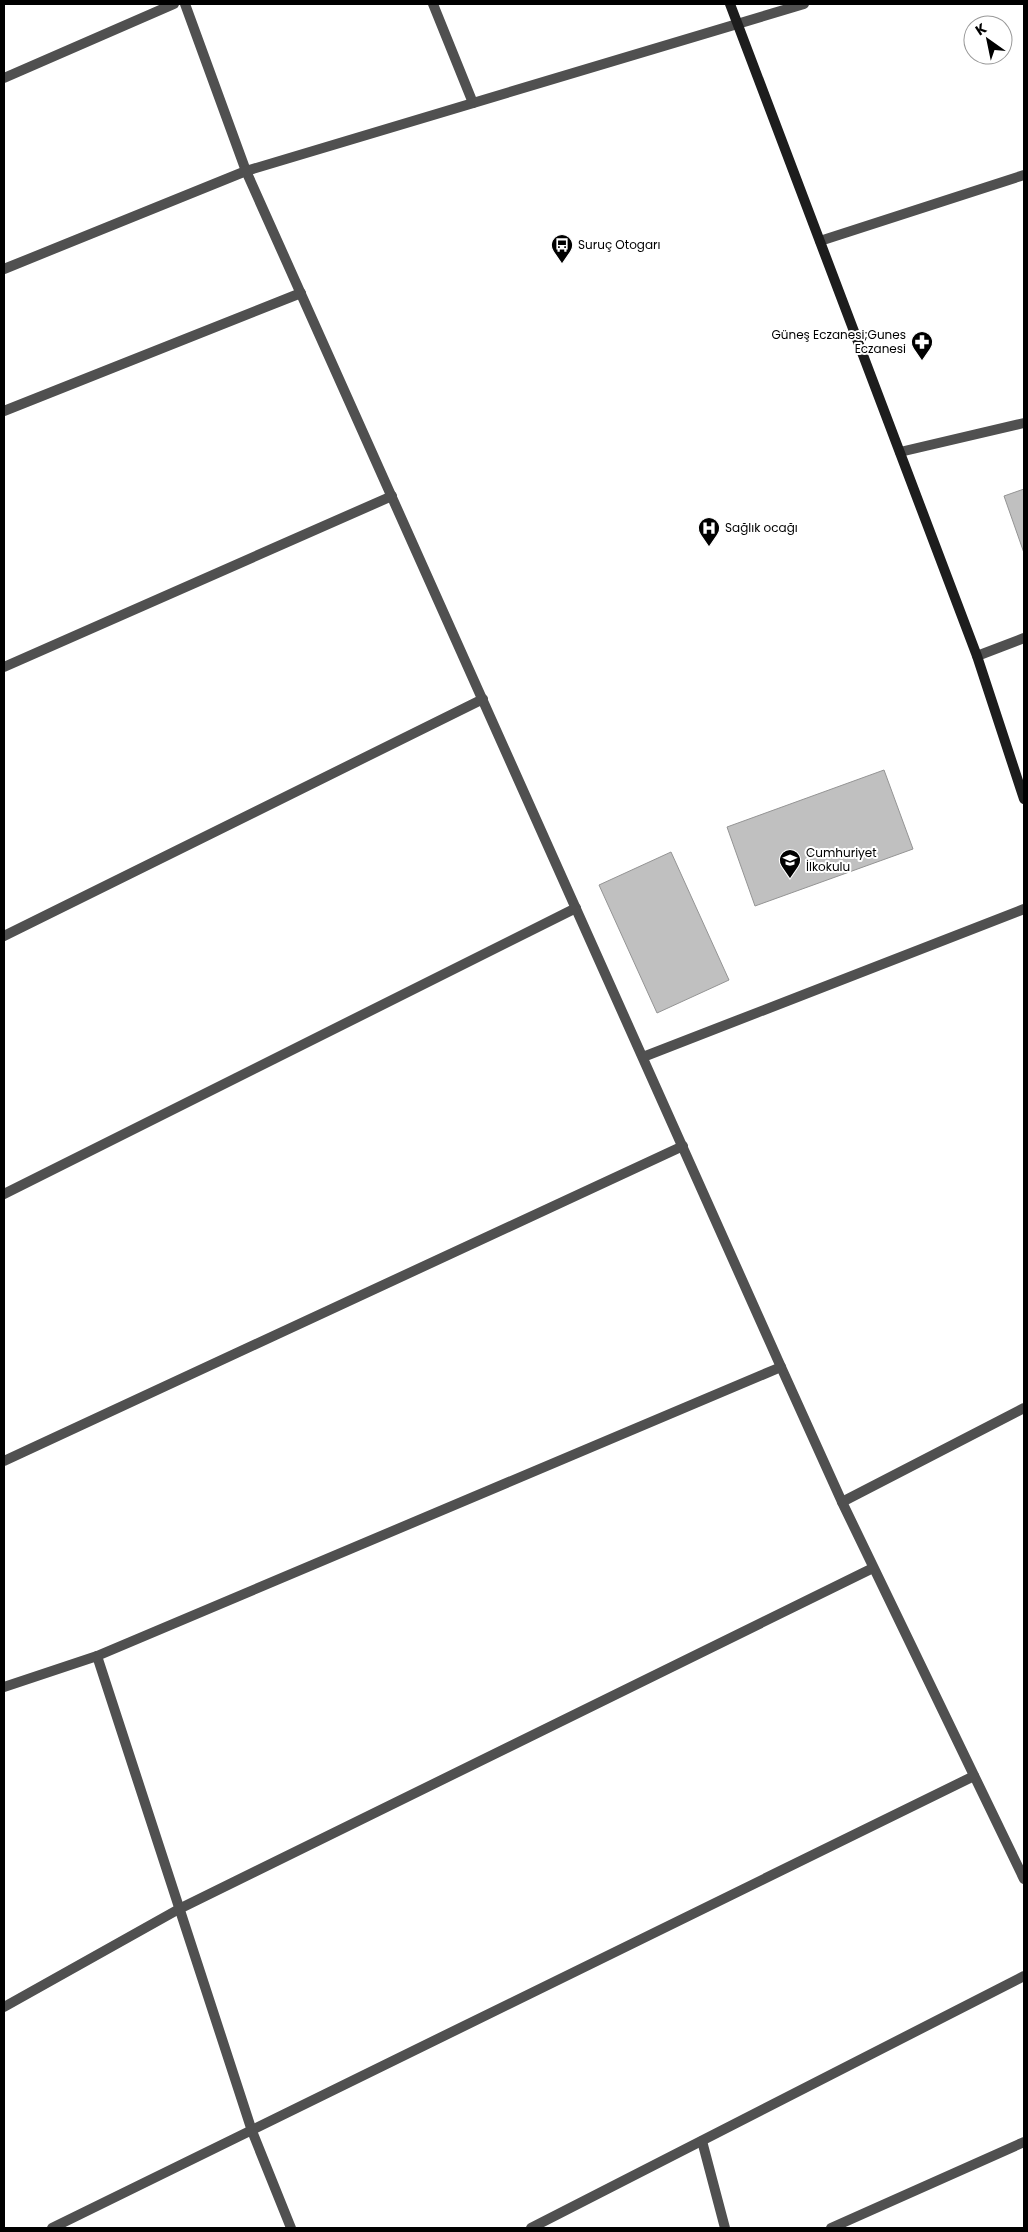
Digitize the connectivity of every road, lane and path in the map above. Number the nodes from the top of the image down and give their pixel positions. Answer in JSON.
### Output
{"nodes":[{"id":1,"x":174,"y":4,"type":"edge"},
{"id":2,"x":185,"y":4,"type":"edge"},
{"id":3,"x":433,"y":4,"type":"edge"},
{"id":4,"x":730,"y":4,"type":"edge"},
{"id":5,"x":804,"y":4,"type":"edge"},
{"id":6,"x":737,"y":23,"type":"junction"},
{"id":7,"x":4,"y":78,"type":"edge"},
{"id":8,"x":472,"y":103,"type":"junction"},
{"id":9,"x":246,"y":171,"type":"junction"},
{"id":10,"x":1024,"y":175,"type":"edge"},
{"id":11,"x":820,"y":241,"type":"junction"},
{"id":12,"x":4,"y":269,"type":"edge"},
{"id":13,"x":301,"y":293,"type":"junction"},
{"id":14,"x":4,"y":411,"type":"edge"},
{"id":15,"x":1024,"y":423,"type":"edge"},
{"id":16,"x":900,"y":452,"type":"junction"},
{"id":17,"x":392,"y":496,"type":"junction"},
{"id":18,"x":1024,"y":638,"type":"edge"},
{"id":19,"x":977,"y":656,"type":"junction"},
{"id":20,"x":4,"y":667,"type":"edge"},
{"id":21,"x":482,"y":699,"type":"junction"},
{"id":22,"x":1024,"y":799,"type":"edge"},
{"id":23,"x":576,"y":908,"type":"junction"},
{"id":24,"x":1024,"y":909,"type":"edge"},
{"id":25,"x":4,"y":936,"type":"edge"},
{"id":26,"x":643,"y":1057,"type":"junction"},
{"id":27,"x":683,"y":1146,"type":"junction"},
{"id":28,"x":4,"y":1194,"type":"edge"},
{"id":29,"x":781,"y":1367,"type":"junction"},
{"id":30,"x":1024,"y":1408,"type":"edge"},
{"id":31,"x":4,"y":1461,"type":"edge"},
{"id":32,"x":842,"y":1502,"type":"junction"},
{"id":33,"x":873,"y":1568,"type":"junction"},
{"id":34,"x":97,"y":1656,"type":"junction"},
{"id":35,"x":4,"y":1687,"type":"edge"},
{"id":36,"x":974,"y":1776,"type":"junction"},
{"id":37,"x":1024,"y":1878,"type":"edge"},
{"id":38,"x":179,"y":1909,"type":"junction"},
{"id":39,"x":1024,"y":1976,"type":"edge"},
{"id":40,"x":4,"y":2007,"type":"edge"},
{"id":41,"x":252,"y":2130,"type":"junction"},
{"id":42,"x":702,"y":2140,"type":"junction"},
{"id":43,"x":1024,"y":2142,"type":"edge"},
{"id":44,"x":52,"y":2228,"type":"edge"},
{"id":45,"x":291,"y":2228,"type":"edge"},
{"id":46,"x":532,"y":2228,"type":"edge"},
{"id":47,"x":724,"y":2228,"type":"edge"},
{"id":48,"x":831,"y":2228,"type":"edge"}],
"edges":[{"from":1,"to":7,"type":"street"},
{"from":2,"to":9,"type":"street"},
{"from":3,"to":8,"type":"street"},
{"from":4,"to":6,"type":"main road"},
{"from":5,"to":6,"type":"street"},
{"from":6,"to":8,"type":"street"},
{"from":6,"to":11,"type":"main road"},
{"from":8,"to":9,"type":"street"},
{"from":9,"to":12,"type":"street"},
{"from":9,"to":13,"type":"street"},
{"from":10,"to":11,"type":"street"},
{"from":11,"to":16,"type":"main road"},
{"from":13,"to":14,"type":"street"},
{"from":13,"to":17,"type":"street"},
{"from":15,"to":16,"type":"street"},
{"from":16,"to":19,"type":"main road"},
{"from":17,"to":20,"type":"street"},
{"from":17,"to":21,"type":"street"},
{"from":18,"to":19,"type":"street"},
{"from":19,"to":22,"type":"main road"},
{"from":21,"to":23,"type":"street"},
{"from":21,"to":25,"type":"street"},
{"from":23,"to":26,"type":"street"},
{"from":23,"to":28,"type":"street"},
{"from":24,"to":26,"type":"street"},
{"from":26,"to":27,"type":"street"},
{"from":27,"to":29,"type":"street"},
{"from":27,"to":31,"type":"street"},
{"from":29,"to":32,"type":"street"},
{"from":29,"to":34,"type":"street"},
{"from":30,"to":32,"type":"street"},
{"from":32,"to":33,"type":"street"},
{"from":33,"to":36,"type":"street"},
{"from":33,"to":38,"type":"street"},
{"from":34,"to":35,"type":"street"},
{"from":34,"to":38,"type":"street"},
{"from":36,"to":37,"type":"street"},
{"from":36,"to":41,"type":"street"},
{"from":38,"to":40,"type":"street"},
{"from":38,"to":41,"type":"street"},
{"from":39,"to":42,"type":"street"},
{"from":41,"to":44,"type":"street"},
{"from":41,"to":45,"type":"street"},
{"from":42,"to":46,"type":"street"},
{"from":42,"to":47,"type":"street"},
{"from":43,"to":48,"type":"street"}]}
